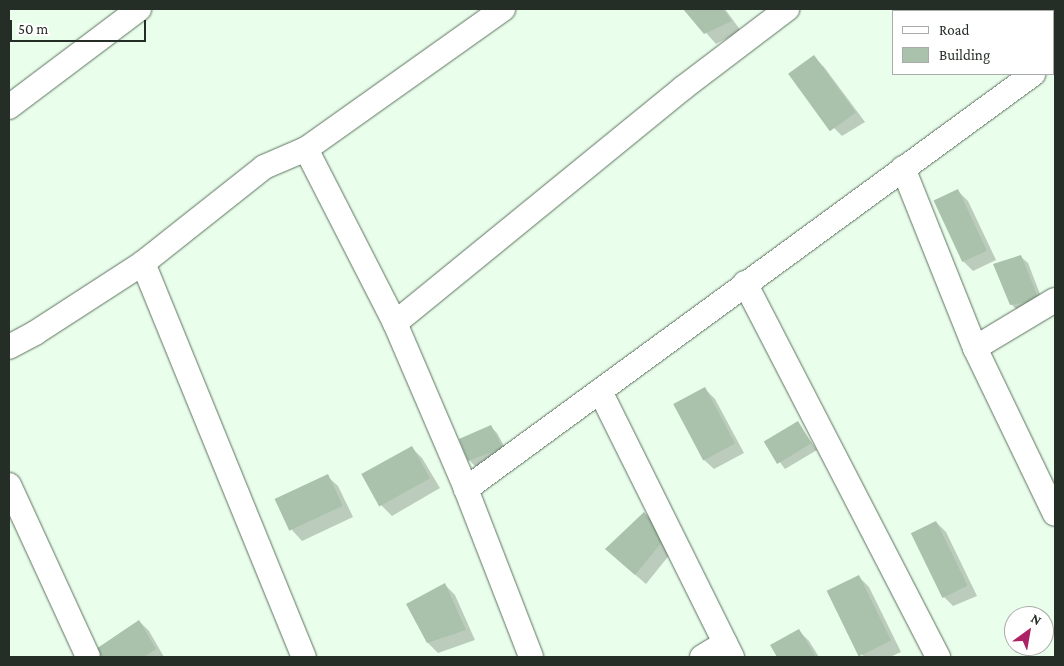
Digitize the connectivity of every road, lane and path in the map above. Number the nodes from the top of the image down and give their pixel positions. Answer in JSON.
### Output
{"nodes":[{"id":1,"x":139,"y":9,"type":"edge"},
{"id":2,"x":503,"y":9,"type":"edge"},
{"id":3,"x":787,"y":9,"type":"edge"},
{"id":4,"x":1032,"y":75,"type":"edge"},
{"id":5,"x":9,"y":107,"type":"edge"},
{"id":6,"x":306,"y":149,"type":"junction"},
{"id":7,"x":903,"y":168,"type":"junction"},
{"id":8,"x":143,"y":264,"type":"junction"},
{"id":9,"x":745,"y":282,"type":"junction"},
{"id":10,"x":1055,"y":300,"type":"edge"},
{"id":11,"x":396,"y":323,"type":"junction"},
{"id":12,"x":9,"y":347,"type":"edge"},
{"id":13,"x":975,"y":348,"type":"junction"},
{"id":14,"x":600,"y":391,"type":"junction"},
{"id":15,"x":9,"y":485,"type":"edge"},
{"id":16,"x":466,"y":489,"type":"junction"},
{"id":17,"x":1055,"y":514,"type":"edge"},
{"id":18,"x":729,"y":650,"type":"edge"},
{"id":19,"x":88,"y":657,"type":"edge"},
{"id":20,"x":304,"y":657,"type":"edge"},
{"id":21,"x":531,"y":657,"type":"edge"},
{"id":22,"x":702,"y":657,"type":"edge"},
{"id":23,"x":938,"y":657,"type":"edge"}],
"edges":[{"from":1,"to":5,"type":"street"},
{"from":2,"to":6,"type":"street"},
{"from":3,"to":11,"type":"street"},
{"from":4,"to":7,"type":"street"},
{"from":6,"to":8,"type":"street"},
{"from":6,"to":11,"type":"street"},
{"from":7,"to":9,"type":"street"},
{"from":7,"to":13,"type":"street"},
{"from":8,"to":12,"type":"street"},
{"from":8,"to":20,"type":"street"},
{"from":9,"to":14,"type":"street"},
{"from":9,"to":23,"type":"street"},
{"from":10,"to":13,"type":"street"},
{"from":11,"to":16,"type":"street"},
{"from":13,"to":17,"type":"street"},
{"from":14,"to":16,"type":"street"},
{"from":14,"to":18,"type":"street"},
{"from":15,"to":19,"type":"street"},
{"from":16,"to":21,"type":"street"},
{"from":18,"to":22,"type":"street"}]}
